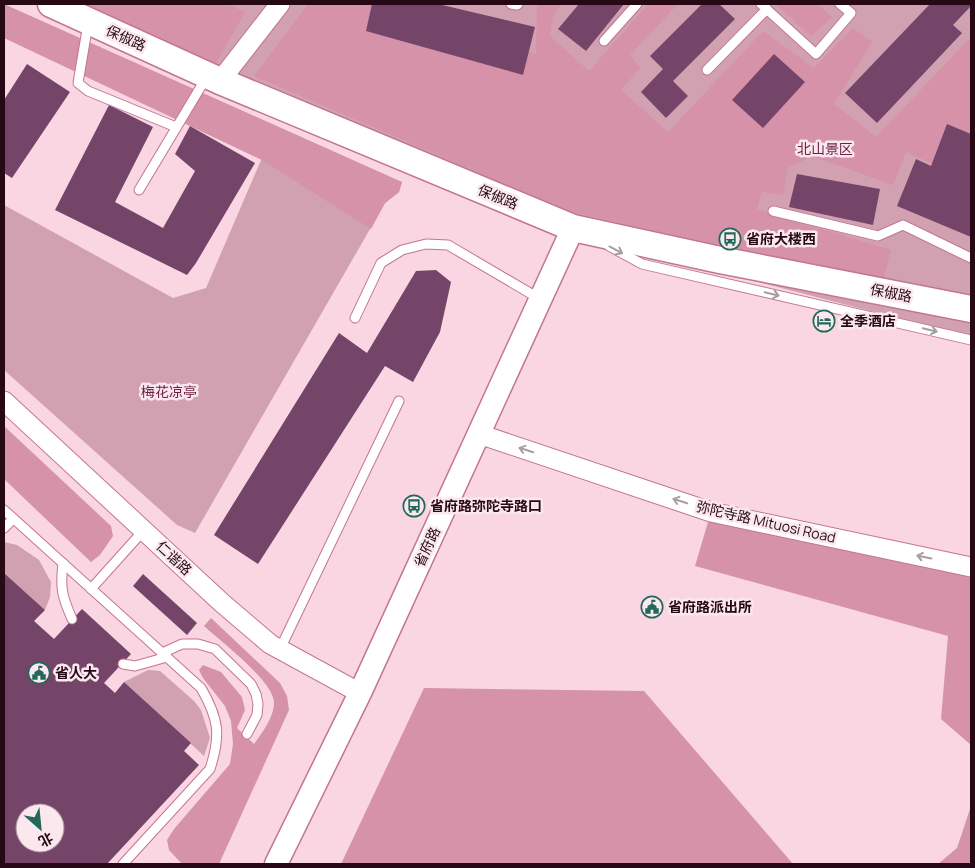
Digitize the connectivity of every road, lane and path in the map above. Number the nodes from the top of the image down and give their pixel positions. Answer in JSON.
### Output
{"nodes":[{"id":1,"x":51,"y":4,"type":"edge"},
{"id":2,"x":280,"y":4,"type":"edge"},
{"id":3,"x":511,"y":4,"type":"edge"},
{"id":4,"x":518,"y":4,"type":"edge"},
{"id":5,"x":637,"y":4,"type":"edge"},
{"id":6,"x":840,"y":4,"type":"edge"},
{"id":7,"x":764,"y":6,"type":"edge"},
{"id":8,"x":88,"y":21,"type":"junction"},
{"id":9,"x":604,"y":41,"type":"dead end"},
{"id":10,"x":707,"y":70,"type":"dead end"},
{"id":11,"x":214,"y":78,"type":"junction"},
{"id":12,"x":176,"y":127,"type":"junction"},
{"id":13,"x":139,"y":190,"type":"dead end"},
{"id":14,"x":772,"y":211,"type":"dead end"},
{"id":15,"x":573,"y":228,"type":"junction"},
{"id":16,"x":971,"y":258,"type":"edge"},
{"id":17,"x":540,"y":300,"type":"junction"},
{"id":18,"x":971,"y":309,"type":"edge"},
{"id":19,"x":355,"y":318,"type":"dead end"},
{"id":20,"x":971,"y":340,"type":"edge"},
{"id":21,"x":4,"y":401,"type":"edge"},
{"id":22,"x":399,"y":401,"type":"dead end"},
{"id":23,"x":479,"y":434,"type":"junction"},
{"id":24,"x":4,"y":510,"type":"edge"},
{"id":25,"x":13,"y":519,"type":"junction"},
{"id":26,"x":4,"y":528,"type":"edge"},
{"id":27,"x":144,"y":530,"type":"junction"},
{"id":28,"x":63,"y":563,"type":"junction"},
{"id":29,"x":971,"y":567,"type":"edge"},
{"id":30,"x":92,"y":589,"type":"junction"},
{"id":31,"x":72,"y":619,"type":"dead end"},
{"id":32,"x":280,"y":649,"type":"junction"},
{"id":33,"x":164,"y":655,"type":"junction"},
{"id":34,"x":123,"y":664,"type":"dead end"},
{"id":35,"x":360,"y":693,"type":"junction"},
{"id":36,"x":247,"y":734,"type":"dead end"},
{"id":37,"x":123,"y":864,"type":"edge"},
{"id":38,"x":276,"y":864,"type":"edge"}],
"edges":[{"from":1,"to":8,"type":"main road","name":"保俶路"},
{"from":2,"to":11,"type":"street"},
{"from":3,"to":4,"type":"lane"},
{"from":5,"to":9,"type":"lane"},
{"from":6,"to":7,"type":"lane"},
{"from":7,"to":10,"type":"lane"},
{"from":8,"to":11,"type":"main road","name":"保俶路"},
{"from":8,"to":12,"type":"lane"},
{"from":11,"to":12,"type":"lane"},
{"from":11,"to":15,"type":"main road","name":"保俶路"},
{"from":12,"to":13,"type":"lane"},
{"from":14,"to":16,"type":"lane"},
{"from":15,"to":17,"type":"street","name":"省府路"},
{"from":15,"to":18,"type":"main road","name":"保俶路"},
{"from":15,"to":20,"type":"lane","one_way":true},
{"from":17,"to":19,"type":"lane"},
{"from":17,"to":23,"type":"street","name":"省府路"},
{"from":21,"to":27,"type":"street","name":"仁谐路"},
{"from":22,"to":32,"type":"lane"},
{"from":29,"to":23,"type":"street","name":"弥陀寺路 Mituosi Road","one_way":true},
{"from":23,"to":35,"type":"street","name":"省府路"},
{"from":24,"to":25,"type":"lane"},
{"from":25,"to":26,"type":"lane"},
{"from":25,"to":28,"type":"lane"},
{"from":27,"to":30,"type":"lane"},
{"from":27,"to":32,"type":"street","name":"仁谐路"},
{"from":28,"to":30,"type":"lane"},
{"from":28,"to":31,"type":"lane"},
{"from":30,"to":33,"type":"lane"},
{"from":32,"to":35,"type":"street","name":"仁谐路"},
{"from":33,"to":34,"type":"lane"},
{"from":33,"to":36,"type":"lane"},
{"from":33,"to":37,"type":"lane"},
{"from":35,"to":38,"type":"street","name":"省府路"}]}
